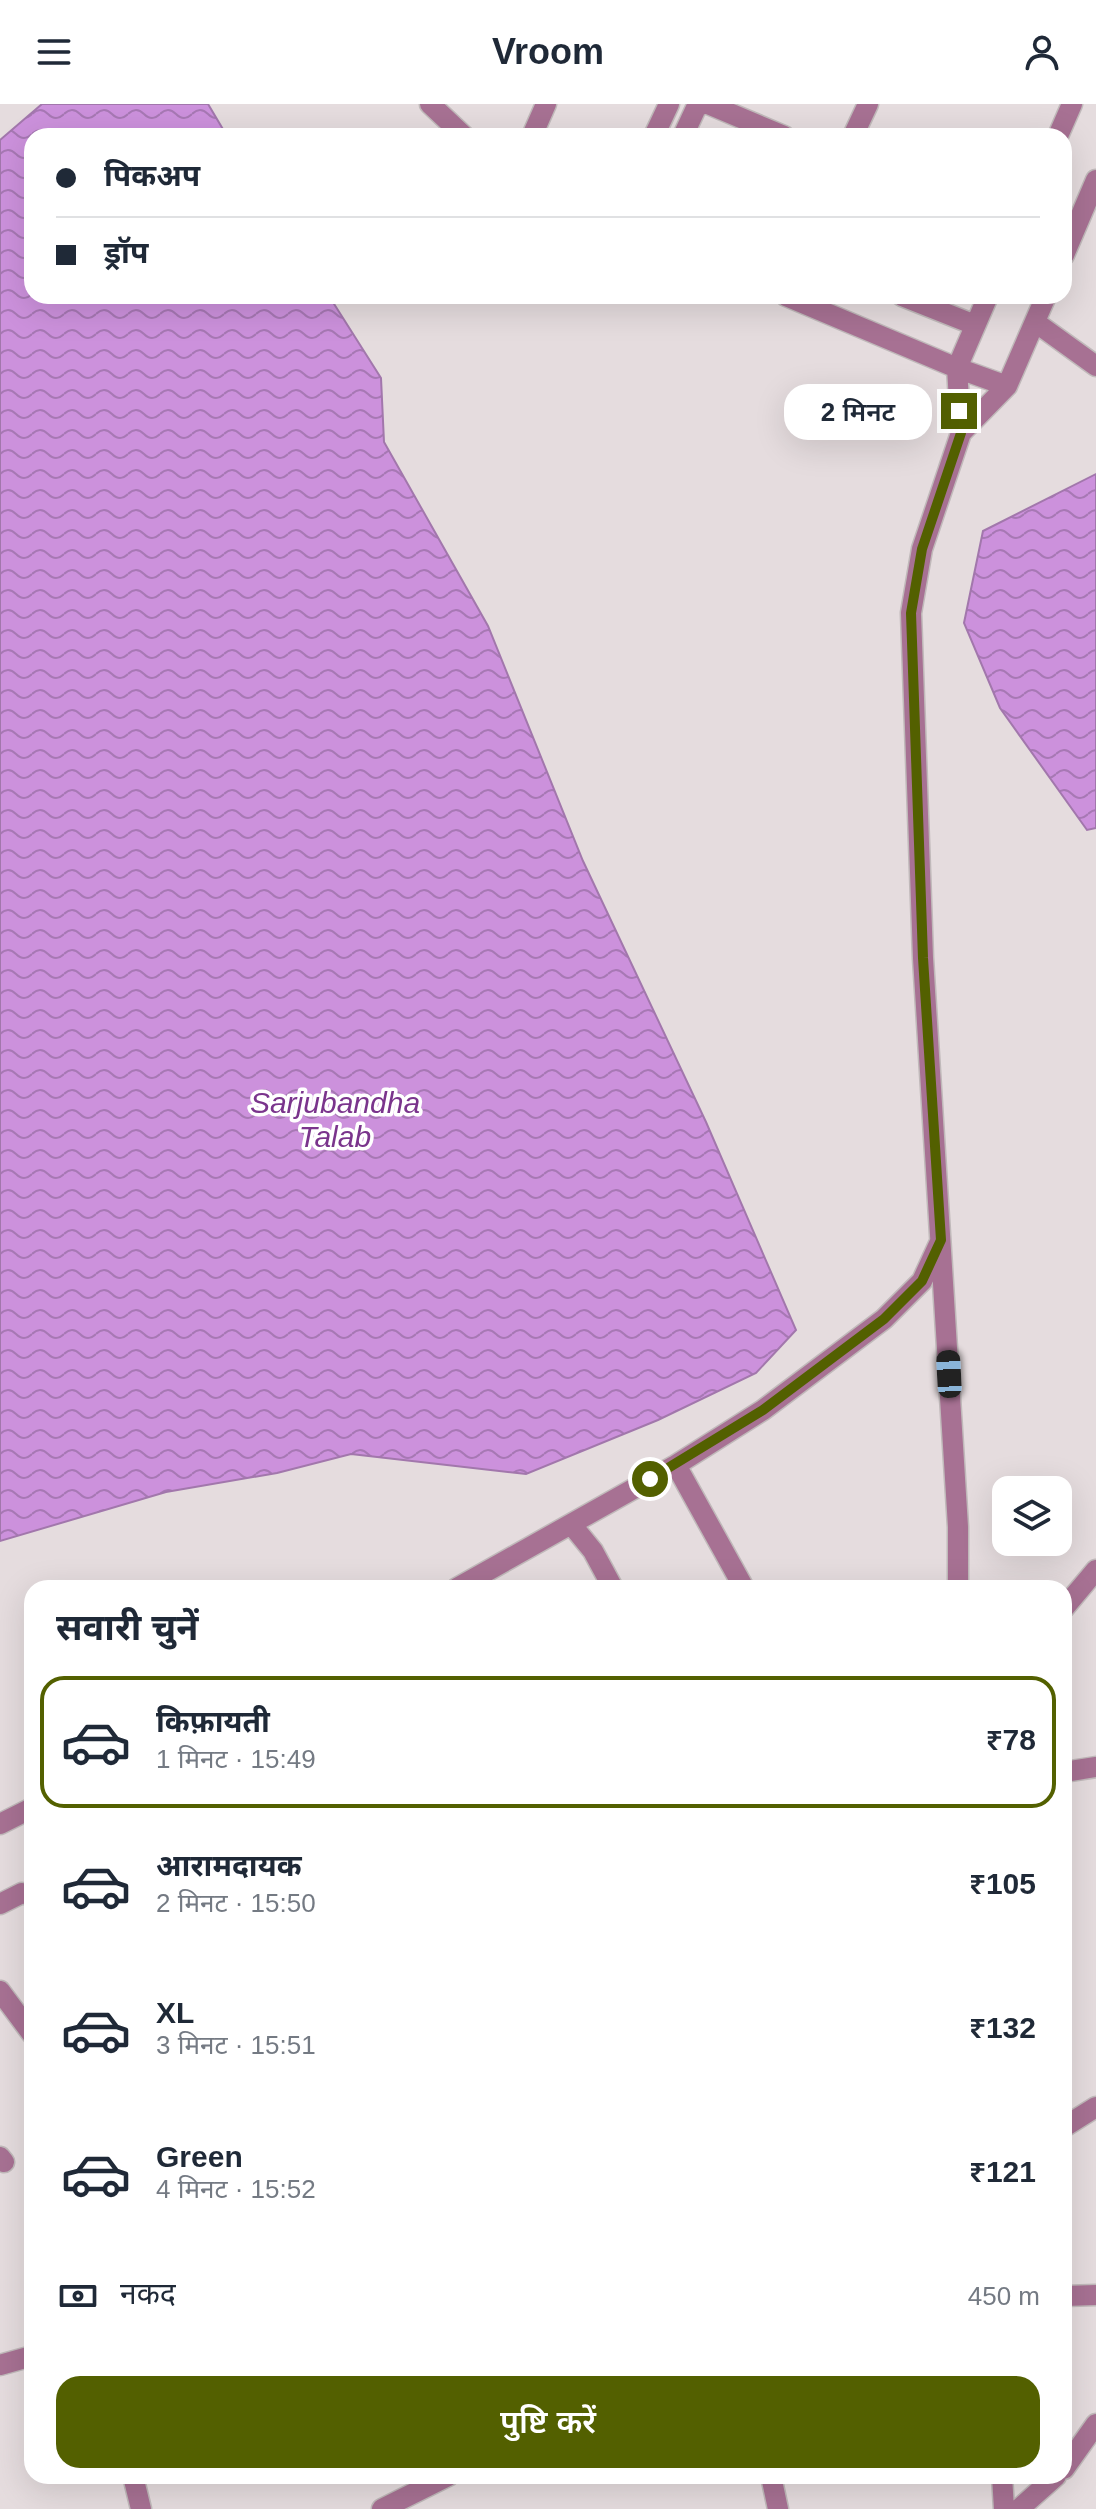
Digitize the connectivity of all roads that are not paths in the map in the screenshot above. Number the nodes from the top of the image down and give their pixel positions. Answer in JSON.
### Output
{"nodes":[{"id":1,"x":430,"y":104,"type":"edge"},
{"id":2,"x":546,"y":104,"type":"edge"},
{"id":3,"x":669,"y":104,"type":"edge"},
{"id":4,"x":868,"y":104,"type":"edge"},
{"id":5,"x":1072,"y":104,"type":"edge"},
{"id":6,"x":456,"y":128,"type":"edge"},
{"id":7,"x":536,"y":128,"type":"edge"},
{"id":8,"x":658,"y":128,"type":"edge"},
{"id":9,"x":687,"y":128,"type":"edge"},
{"id":10,"x":762,"y":128,"type":"edge"},
{"id":11,"x":857,"y":128,"type":"edge"},
{"id":12,"x":1062,"y":128,"type":"edge"},
{"id":13,"x":1096,"y":180,"type":"edge"},
{"id":14,"x":1072,"y":236,"type":"edge"},
{"id":15,"x":805,"y":304,"type":"edge"},
{"id":16,"x":922,"y":304,"type":"edge"},
{"id":17,"x":984,"y":304,"type":"edge"},
{"id":18,"x":1043,"y":304,"type":"edge"},
{"id":19,"x":1035,"y":322,"type":"junction"},
{"id":20,"x":975,"y":325,"type":"junction"},
{"id":21,"x":1096,"y":366,"type":"edge"},
{"id":22,"x":957,"y":368,"type":"junction"},
{"id":23,"x":1007,"y":386,"type":"junction"},
{"id":24,"x":961,"y":433,"type":"junction"},
{"id":25,"x":941,"y":1240,"type":"junction"},
{"id":26,"x":676,"y":1465,"type":"junction"},
{"id":27,"x":571,"y":1524,"type":"junction"},
{"id":28,"x":1096,"y":1570,"type":"edge"},
{"id":29,"x":471,"y":1580,"type":"edge"},
{"id":30,"x":609,"y":1580,"type":"edge"},
{"id":31,"x":740,"y":1580,"type":"edge"},
{"id":32,"x":958,"y":1580,"type":"edge"},
{"id":33,"x":1072,"y":1598,"type":"edge"},
{"id":34,"x":1096,"y":1767,"type":"edge"},
{"id":35,"x":1072,"y":1771,"type":"edge"},
{"id":36,"x":24,"y":1812,"type":"edge"},
{"id":37,"x":0,"y":1824,"type":"edge"},
{"id":38,"x":24,"y":1894,"type":"edge"},
{"id":39,"x":0,"y":1904,"type":"edge"},
{"id":40,"x":0,"y":1991,"type":"edge"},
{"id":41,"x":24,"y":2023,"type":"edge"},
{"id":42,"x":1096,"y":2107,"type":"edge"},
{"id":43,"x":1072,"y":2122,"type":"edge"},
{"id":44,"x":1096,"y":2295,"type":"edge"},
{"id":45,"x":1072,"y":2296,"type":"edge"},
{"id":46,"x":24,"y":2358,"type":"edge"},
{"id":47,"x":0,"y":2365,"type":"edge"},
{"id":48,"x":1096,"y":2424,"type":"edge"},
{"id":49,"x":1072,"y":2458,"type":"edge"},
{"id":50,"x":135,"y":2484,"type":"edge"},
{"id":51,"x":432,"y":2484,"type":"edge"},
{"id":52,"x":773,"y":2484,"type":"edge"},
{"id":53,"x":1002,"y":2484,"type":"edge"},
{"id":54,"x":1047,"y":2484,"type":"edge"},
{"id":55,"x":141,"y":2509,"type":"edge"},
{"id":56,"x":382,"y":2509,"type":"edge"},
{"id":57,"x":778,"y":2509,"type":"edge"},
{"id":58,"x":1004,"y":2509,"type":"edge"},
{"id":59,"x":1019,"y":2509,"type":"edge"}],
"edges":[{"from":1,"to":6,"type":"street"},
{"from":2,"to":7,"type":"street"},
{"from":3,"to":8,"type":"street"},
{"from":4,"to":11,"type":"street"},
{"from":5,"to":12,"type":"street"},
{"from":9,"to":10,"type":"street"},
{"from":13,"to":14,"type":"street"},
{"from":15,"to":22,"type":"street"},
{"from":16,"to":20,"type":"street"},
{"from":17,"to":20,"type":"street"},
{"from":18,"to":19,"type":"street"},
{"from":19,"to":21,"type":"street"},
{"from":19,"to":23,"type":"street"},
{"from":20,"to":22,"type":"street"},
{"from":22,"to":23,"type":"street"},
{"from":22,"to":24,"type":"street"},
{"from":23,"to":24,"type":"street"},
{"from":24,"to":25,"type":"street"},
{"from":25,"to":26,"type":"street"},
{"from":25,"to":32,"type":"street"},
{"from":26,"to":27,"type":"street"},
{"from":26,"to":31,"type":"street"},
{"from":27,"to":29,"type":"street"},
{"from":27,"to":30,"type":"street"},
{"from":28,"to":33,"type":"street"},
{"from":34,"to":35,"type":"street"},
{"from":36,"to":37,"type":"street"},
{"from":38,"to":39,"type":"street"},
{"from":40,"to":41,"type":"street"},
{"from":42,"to":43,"type":"street"},
{"from":44,"to":45,"type":"street"},
{"from":46,"to":47,"type":"street"},
{"from":48,"to":49,"type":"street"},
{"from":50,"to":55,"type":"street"},
{"from":51,"to":56,"type":"street"},
{"from":52,"to":57,"type":"street"},
{"from":53,"to":58,"type":"street"},
{"from":54,"to":59,"type":"street"}]}
